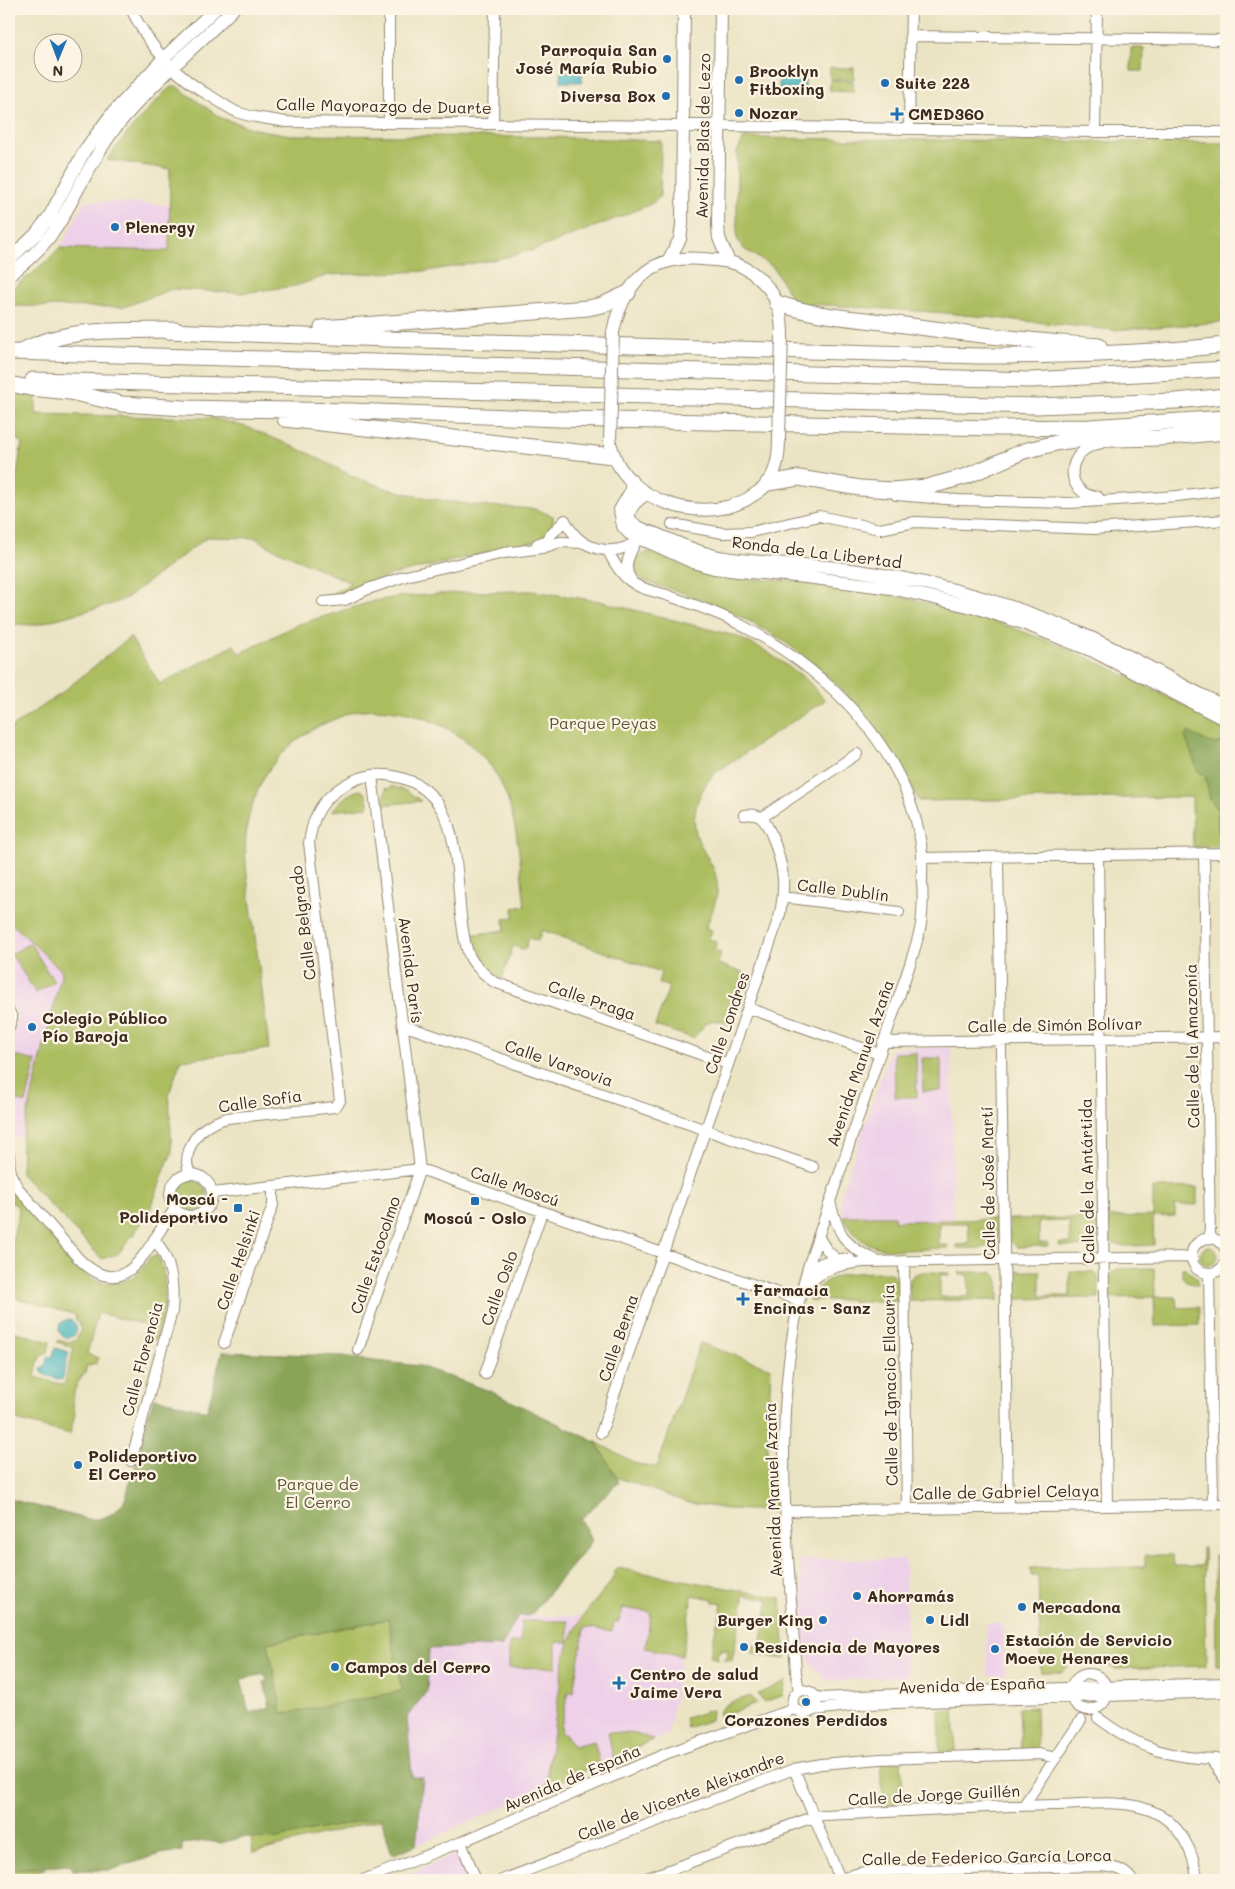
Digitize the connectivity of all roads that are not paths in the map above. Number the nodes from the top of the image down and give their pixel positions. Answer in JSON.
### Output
{"nodes":[{"id":1,"x":131,"y":9,"type":"edge"},
{"id":2,"x":215,"y":9,"type":"edge"},
{"id":3,"x":233,"y":9,"type":"edge"},
{"id":4,"x":388,"y":9,"type":"edge"},
{"id":5,"x":495,"y":9,"type":"edge"},
{"id":6,"x":684,"y":9,"type":"edge"},
{"id":7,"x":721,"y":9,"type":"edge"},
{"id":8,"x":911,"y":9,"type":"edge"},
{"id":9,"x":1097,"y":9,"type":"edge"},
{"id":10,"x":910,"y":36,"type":"junction"},
{"id":11,"x":1097,"y":38,"type":"junction"},
{"id":12,"x":1226,"y":40,"type":"edge"},
{"id":13,"x":163,"y":59,"type":"junction"},
{"id":14,"x":172,"y":69,"type":"junction"},
{"id":15,"x":388,"y":122,"type":"junction"},
{"id":16,"x":493,"y":124,"type":"junction"},
{"id":17,"x":683,"y":126,"type":"junction"},
{"id":18,"x":720,"y":126,"type":"junction"},
{"id":19,"x":909,"y":128,"type":"junction"},
{"id":20,"x":1096,"y":132,"type":"junction"},
{"id":21,"x":1226,"y":132,"type":"edge"},
{"id":22,"x":9,"y":260,"type":"edge"},
{"id":23,"x":668,"y":262,"type":"junction"},
{"id":24,"x":729,"y":262,"type":"junction"},
{"id":25,"x":9,"y":274,"type":"edge"},
{"id":26,"x":628,"y":293,"type":"junction"},
{"id":27,"x":777,"y":303,"type":"junction"},
{"id":28,"x":167,"y":331,"type":"junction"},
{"id":29,"x":1226,"y":345,"type":"edge"},
{"id":30,"x":14,"y":352,"type":"edge"},
{"id":31,"x":1226,"y":369,"type":"edge"},
{"id":32,"x":9,"y":380,"type":"edge"},
{"id":33,"x":9,"y":384,"type":"edge"},
{"id":34,"x":1226,"y":396,"type":"edge"},
{"id":35,"x":184,"y":408,"type":"junction"},
{"id":36,"x":1226,"y":418,"type":"edge"},
{"id":37,"x":1226,"y":432,"type":"edge"},
{"id":38,"x":1126,"y":439,"type":"junction"},
{"id":39,"x":611,"y":449,"type":"junction"},
{"id":40,"x":631,"y":480,"type":"junction"},
{"id":41,"x":768,"y":483,"type":"junction"},
{"id":42,"x":860,"y":488,"type":"junction"},
{"id":43,"x":1226,"y":490,"type":"edge"},
{"id":44,"x":646,"y":494,"type":"junction"},
{"id":45,"x":1139,"y":498,"type":"junction"},
{"id":46,"x":1226,"y":520,"type":"edge"},
{"id":47,"x":672,"y":524,"type":"dead end"},
{"id":48,"x":637,"y":541,"type":"junction"},
{"id":49,"x":584,"y":543,"type":"junction"},
{"id":50,"x":608,"y":551,"type":"junction"},
{"id":51,"x":504,"y":553,"type":"junction"},
{"id":52,"x":636,"y":585,"type":"junction"},
{"id":53,"x":323,"y":602,"type":"dead end"},
{"id":54,"x":1226,"y":707,"type":"edge"},
{"id":55,"x":1226,"y":720,"type":"edge"},
{"id":56,"x":857,"y":754,"type":"dead end"},
{"id":57,"x":372,"y":775,"type":"junction"},
{"id":58,"x":744,"y":815,"type":"dead end"},
{"id":59,"x":761,"y":818,"type":"junction"},
{"id":60,"x":1226,"y":853,"type":"edge"},
{"id":61,"x":1204,"y":854,"type":"junction"},
{"id":62,"x":1098,"y":855,"type":"junction"},
{"id":63,"x":998,"y":857,"type":"junction"},
{"id":64,"x":922,"y":858,"type":"junction"},
{"id":65,"x":783,"y":897,"type":"junction"},
{"id":66,"x":899,"y":912,"type":"dead end"},
{"id":67,"x":748,"y":1008,"type":"junction"},
{"id":68,"x":9,"y":1011,"type":"edge"},
{"id":69,"x":403,"y":1025,"type":"junction"},
{"id":70,"x":9,"y":1027,"type":"edge"},
{"id":71,"x":1206,"y":1037,"type":"junction"},
{"id":72,"x":1226,"y":1037,"type":"edge"},
{"id":73,"x":1100,"y":1039,"type":"junction"},
{"id":74,"x":1001,"y":1040,"type":"junction"},
{"id":75,"x":883,"y":1042,"type":"junction"},
{"id":76,"x":879,"y":1054,"type":"junction"},
{"id":77,"x":728,"y":1064,"type":"junction"},
{"id":78,"x":340,"y":1100,"type":"joint"},
{"id":79,"x":706,"y":1130,"type":"junction"},
{"id":80,"x":9,"y":1154,"type":"edge"},
{"id":81,"x":813,"y":1167,"type":"dead end"},
{"id":82,"x":420,"y":1169,"type":"junction"},
{"id":83,"x":10,"y":1173,"type":"edge"},
{"id":84,"x":191,"y":1174,"type":"junction"},
{"id":85,"x":273,"y":1186,"type":"junction"},
{"id":86,"x":212,"y":1193,"type":"junction"},
{"id":87,"x":830,"y":1200,"type":"junction"},
{"id":88,"x":175,"y":1209,"type":"junction"},
{"id":89,"x":542,"y":1212,"type":"junction"},
{"id":90,"x":818,"y":1236,"type":"junction"},
{"id":91,"x":1210,"y":1238,"type":"junction"},
{"id":92,"x":154,"y":1239,"type":"junction"},
{"id":93,"x":1226,"y":1250,"type":"edge"},
{"id":94,"x":663,"y":1253,"type":"junction"},
{"id":95,"x":1104,"y":1257,"type":"junction"},
{"id":96,"x":1192,"y":1257,"type":"junction"},
{"id":97,"x":1004,"y":1259,"type":"junction"},
{"id":98,"x":838,"y":1261,"type":"junction"},
{"id":99,"x":904,"y":1261,"type":"junction"},
{"id":100,"x":879,"y":1262,"type":"junction"},
{"id":101,"x":1226,"y":1262,"type":"edge"},
{"id":102,"x":806,"y":1272,"type":"junction"},
{"id":103,"x":1209,"y":1273,"type":"junction"},
{"id":104,"x":798,"y":1300,"type":"junction"},
{"id":105,"x":224,"y":1343,"type":"dead end"},
{"id":106,"x":358,"y":1350,"type":"dead end"},
{"id":107,"x":485,"y":1374,"type":"dead end"},
{"id":108,"x":601,"y":1432,"type":"dead end"},
{"id":109,"x":131,"y":1461,"type":"dead end"},
{"id":110,"x":1213,"y":1504,"type":"junction"},
{"id":111,"x":1226,"y":1504,"type":"edge"},
{"id":112,"x":1107,"y":1506,"type":"junction"},
{"id":113,"x":1008,"y":1507,"type":"junction"},
{"id":114,"x":907,"y":1509,"type":"junction"},
{"id":115,"x":786,"y":1511,"type":"junction"},
{"id":116,"x":1226,"y":1683,"type":"edge"},
{"id":117,"x":799,"y":1691,"type":"junction"},
{"id":118,"x":1226,"y":1692,"type":"edge"},
{"id":119,"x":815,"y":1696,"type":"junction"},
{"id":120,"x":1073,"y":1696,"type":"junction"},
{"id":121,"x":1105,"y":1696,"type":"junction"},
{"id":122,"x":794,"y":1709,"type":"junction"},
{"id":123,"x":814,"y":1710,"type":"junction"},
{"id":124,"x":1098,"y":1718,"type":"junction"},
{"id":125,"x":1081,"y":1720,"type":"junction"},
{"id":126,"x":1056,"y":1758,"type":"junction"},
{"id":127,"x":1210,"y":1759,"type":"junction"},
{"id":128,"x":1226,"y":1759,"type":"edge"},
{"id":129,"x":794,"y":1769,"type":"junction"},
{"id":130,"x":1226,"y":1780,"type":"edge"},
{"id":131,"x":1024,"y":1805,"type":"junction"},
{"id":132,"x":813,"y":1817,"type":"junction"},
{"id":133,"x":461,"y":1842,"type":"junction"},
{"id":134,"x":363,"y":1880,"type":"edge"},
{"id":135,"x":476,"y":1880,"type":"edge"},
{"id":136,"x":502,"y":1880,"type":"edge"},
{"id":137,"x":642,"y":1880,"type":"edge"},
{"id":138,"x":839,"y":1880,"type":"edge"},
{"id":139,"x":1132,"y":1880,"type":"edge"},
{"id":140,"x":1197,"y":1880,"type":"edge"}],
"edges":[{"from":1,"to":13,"type":"street","name":"Calle Mayorazgo de Duarte"},
{"from":2,"to":13,"type":"main road"},
{"from":3,"to":14,"type":"main road"},
{"from":4,"to":15,"type":"street"},
{"from":5,"to":16,"type":"street"},
{"from":6,"to":17,"type":"main road","name":"Avenida Blas de Lezo"},
{"from":7,"to":18,"type":"main road","name":"Avenida Blas de Lezo"},
{"from":8,"to":10,"type":"street"},
{"from":9,"to":11,"type":"street"},
{"from":10,"to":11,"type":"street"},
{"from":10,"to":19,"type":"street"},
{"from":11,"to":12,"type":"street"},
{"from":11,"to":20,"type":"street"},
{"from":13,"to":14,"type":"street","name":"Calle Mayorazgo de Duarte"},
{"from":13,"to":22,"type":"main road"},
{"from":14,"to":15,"type":"street","name":"Calle Mayorazgo de Duarte"},
{"from":14,"to":25,"type":"main road"},
{"from":15,"to":16,"type":"street","name":"Calle Mayorazgo de Duarte"},
{"from":16,"to":17,"type":"street","name":"Calle Mayorazgo de Duarte"},
{"from":17,"to":18,"type":"main road"},
{"from":17,"to":23,"type":"main road","name":"Avenida Blas de Lezo"},
{"from":18,"to":19,"type":"street"},
{"from":18,"to":24,"type":"main road","name":"Avenida Blas de Lezo"},
{"from":19,"to":20,"type":"street"},
{"from":20,"to":21,"type":"street"},
{"from":23,"to":24,"type":"main road"},
{"from":23,"to":26,"type":"main road"},
{"from":24,"to":27,"type":"main road"},
{"from":26,"to":28,"type":"highway"},
{"from":26,"to":39,"type":"main road","bridge":true},
{"from":27,"to":29,"type":"highway"},
{"from":27,"to":41,"type":"main road","bridge":true},
{"from":28,"to":29,"type":"highway"},
{"from":28,"to":30,"type":"highway"},
{"from":30,"to":31,"type":"highway"},
{"from":32,"to":34,"type":"highway"},
{"from":33,"to":35,"type":"highway"},
{"from":35,"to":36,"type":"highway"},
{"from":35,"to":39,"type":"highway"},
{"from":37,"to":38,"type":"highway"},
{"from":38,"to":42,"type":"highway"},
{"from":38,"to":45,"type":"street"},
{"from":39,"to":40,"type":"main road"},
{"from":40,"to":44,"type":"main road"},
{"from":40,"to":48,"type":"main road","name":"Ronda de La Libertad"},
{"from":41,"to":42,"type":"highway"},
{"from":41,"to":44,"type":"main road"},
{"from":42,"to":45,"type":"street"},
{"from":43,"to":45,"type":"street"},
{"from":44,"to":54,"type":"main road","name":"Ronda de La Libertad"},
{"from":46,"to":47,"type":"street"},
{"from":48,"to":50,"type":"street"},
{"from":48,"to":52,"type":"street"},
{"from":48,"to":55,"type":"main road","name":"Ronda de La Libertad"},
{"from":49,"to":50,"type":"street"},
{"from":49,"to":51,"type":"street"},
{"from":49,"to":51,"type":"street"},
{"from":50,"to":52,"type":"street","name":"Avenida Manuel Azaña"},
{"from":51,"to":53,"type":"street"},
{"from":52,"to":64,"type":"street","name":"Avenida Manuel Azaña"},
{"from":56,"to":59,"type":"street"},
{"from":57,"to":69,"type":"street","name":"Avenida París"},
{"from":57,"to":77,"type":"street","name":"Calle Praga"},
{"from":57,"to":78,"type":"street","name":"Calle Belgrado"},
{"from":58,"to":59,"type":"street"},
{"from":59,"to":65,"type":"street","name":"Calle Londres"},
{"from":60,"to":61,"type":"street"},
{"from":61,"to":62,"type":"street"},
{"from":61,"to":71,"type":"street","name":"Calle de la Amazonía"},
{"from":62,"to":63,"type":"street"},
{"from":62,"to":73,"type":"street","name":"Calle de la Antártida"},
{"from":63,"to":64,"type":"street"},
{"from":63,"to":74,"type":"street","name":"Calle de José Martí"},
{"from":64,"to":75,"type":"street","name":"Avenida Manuel Azaña"},
{"from":65,"to":66,"type":"street","name":"Calle Dublín"},
{"from":65,"to":67,"type":"street","name":"Calle Londres"},
{"from":67,"to":76,"type":"street"},
{"from":67,"to":77,"type":"street","name":"Calle Londres"},
{"from":68,"to":70,"type":"street"},
{"from":69,"to":79,"type":"street","name":"Calle Varsovia"},
{"from":69,"to":82,"type":"street","name":"Avenida París"},
{"from":71,"to":72,"type":"street","name":"Calle de Simón Bolívar"},
{"from":71,"to":73,"type":"street","name":"Calle de Simón Bolívar"},
{"from":71,"to":91,"type":"street","name":"Calle de la Amazonía"},
{"from":73,"to":74,"type":"street","name":"Calle de Simón Bolívar"},
{"from":73,"to":95,"type":"street","name":"Calle de la Antártida"},
{"from":74,"to":75,"type":"street","name":"Calle de Simón Bolívar"},
{"from":74,"to":97,"type":"street","name":"Calle de José Martí"},
{"from":75,"to":76,"type":"street","name":"Avenida Manuel Azaña"},
{"from":76,"to":87,"type":"street","name":"Avenida Manuel Azaña"},
{"from":77,"to":79,"type":"street","name":"Calle Londres"},
{"from":78,"to":84,"type":"street","name":"Calle Sofía"},
{"from":79,"to":81,"type":"street","name":"Calle Varsovia"},
{"from":79,"to":94,"type":"street","name":"Calle Londres"},
{"from":80,"to":83,"type":"street"},
{"from":82,"to":85,"type":"street","name":"Calle Moscú"},
{"from":82,"to":89,"type":"street","name":"Calle Moscú"},
{"from":82,"to":106,"type":"street","name":"Calle Estocolmo"},
{"from":83,"to":92,"type":"street"},
{"from":84,"to":86,"type":"street"},
{"from":84,"to":88,"type":"street"},
{"from":85,"to":86,"type":"street","name":"Calle Moscú"},
{"from":85,"to":105,"type":"street","name":"Calle Helsinki"},
{"from":86,"to":88,"type":"street"},
{"from":87,"to":90,"type":"street","name":"Avenida Manuel Azaña"},
{"from":87,"to":100,"type":"street"},
{"from":88,"to":92,"type":"street"},
{"from":89,"to":94,"type":"street","name":"Calle Moscú"},
{"from":89,"to":107,"type":"street","name":"Calle Oslo"},
{"from":90,"to":98,"type":"street"},
{"from":90,"to":102,"type":"street","name":"Avenida Manuel Azaña"},
{"from":91,"to":93,"type":"street"},
{"from":91,"to":96,"type":"street"},
{"from":92,"to":109,"type":"street","name":"Calle Florencia"},
{"from":94,"to":104,"type":"street","name":"Calle Moscú"},
{"from":94,"to":108,"type":"street","name":"Calle Berna"},
{"from":95,"to":96,"type":"street"},
{"from":95,"to":97,"type":"street"},
{"from":95,"to":112,"type":"street","name":"Calle de la Antártida"},
{"from":96,"to":103,"type":"street"},
{"from":97,"to":99,"type":"street"},
{"from":97,"to":113,"type":"street","name":"Calle de José Martí"},
{"from":98,"to":100,"type":"street"},
{"from":98,"to":102,"type":"street"},
{"from":98,"to":104,"type":"street"},
{"from":99,"to":100,"type":"street"},
{"from":99,"to":114,"type":"street","name":"Calle de Ignacio Ellacuría"},
{"from":101,"to":103,"type":"street"},
{"from":102,"to":104,"type":"street","name":"Avenida Manuel Azaña"},
{"from":103,"to":110,"type":"street"},
{"from":104,"to":115,"type":"street","name":"Avenida Manuel Azaña"},
{"from":110,"to":111,"type":"street","name":"Calle de Gabriel Celaya"},
{"from":110,"to":112,"type":"street","name":"Calle de Gabriel Celaya"},
{"from":112,"to":113,"type":"street","name":"Calle de Gabriel Celaya"},
{"from":113,"to":114,"type":"street","name":"Calle de Gabriel Celaya"},
{"from":114,"to":115,"type":"street","name":"Calle de Gabriel Celaya"},
{"from":115,"to":117,"type":"street","name":"Avenida Manuel Azaña"},
{"from":116,"to":121,"type":"street","name":"Avenida de España"},
{"from":117,"to":119,"type":"street"},
{"from":117,"to":122,"type":"street"},
{"from":118,"to":121,"type":"street","name":"Avenida de España"},
{"from":119,"to":120,"type":"street","name":"Avenida de España"},
{"from":119,"to":123,"type":"street"},
{"from":120,"to":121,"type":"street","name":"Avenida de España"},
{"from":120,"to":121,"type":"street"},
{"from":120,"to":123,"type":"street","name":"Avenida de España"},
{"from":120,"to":125,"type":"street"},
{"from":121,"to":124,"type":"street"},
{"from":122,"to":123,"type":"street"},
{"from":122,"to":133,"type":"street","name":"Avenida de España"},
{"from":124,"to":125,"type":"street"},
{"from":124,"to":127,"type":"street"},
{"from":125,"to":126,"type":"street"},
{"from":126,"to":129,"type":"street","name":"Calle de Vicente Aleixandre"},
{"from":126,"to":131,"type":"street"},
{"from":127,"to":128,"type":"street"},
{"from":127,"to":130,"type":"street"},
{"from":129,"to":132,"type":"street"},
{"from":129,"to":136,"type":"street","name":"Calle de Vicente Aleixandre"},
{"from":131,"to":132,"type":"street","name":"Calle de Jorge Guillén"},
{"from":131,"to":140,"type":"street","name":"Calle de Jorge Guillén"},
{"from":132,"to":137,"type":"street","name":"Calle de Jorge Guillén"},
{"from":132,"to":138,"type":"street"},
{"from":133,"to":134,"type":"street","name":"Avenida de España"},
{"from":133,"to":135,"type":"street"},
{"from":138,"to":139,"type":"street","name":"Calle de Federico García Lorca"}]}
